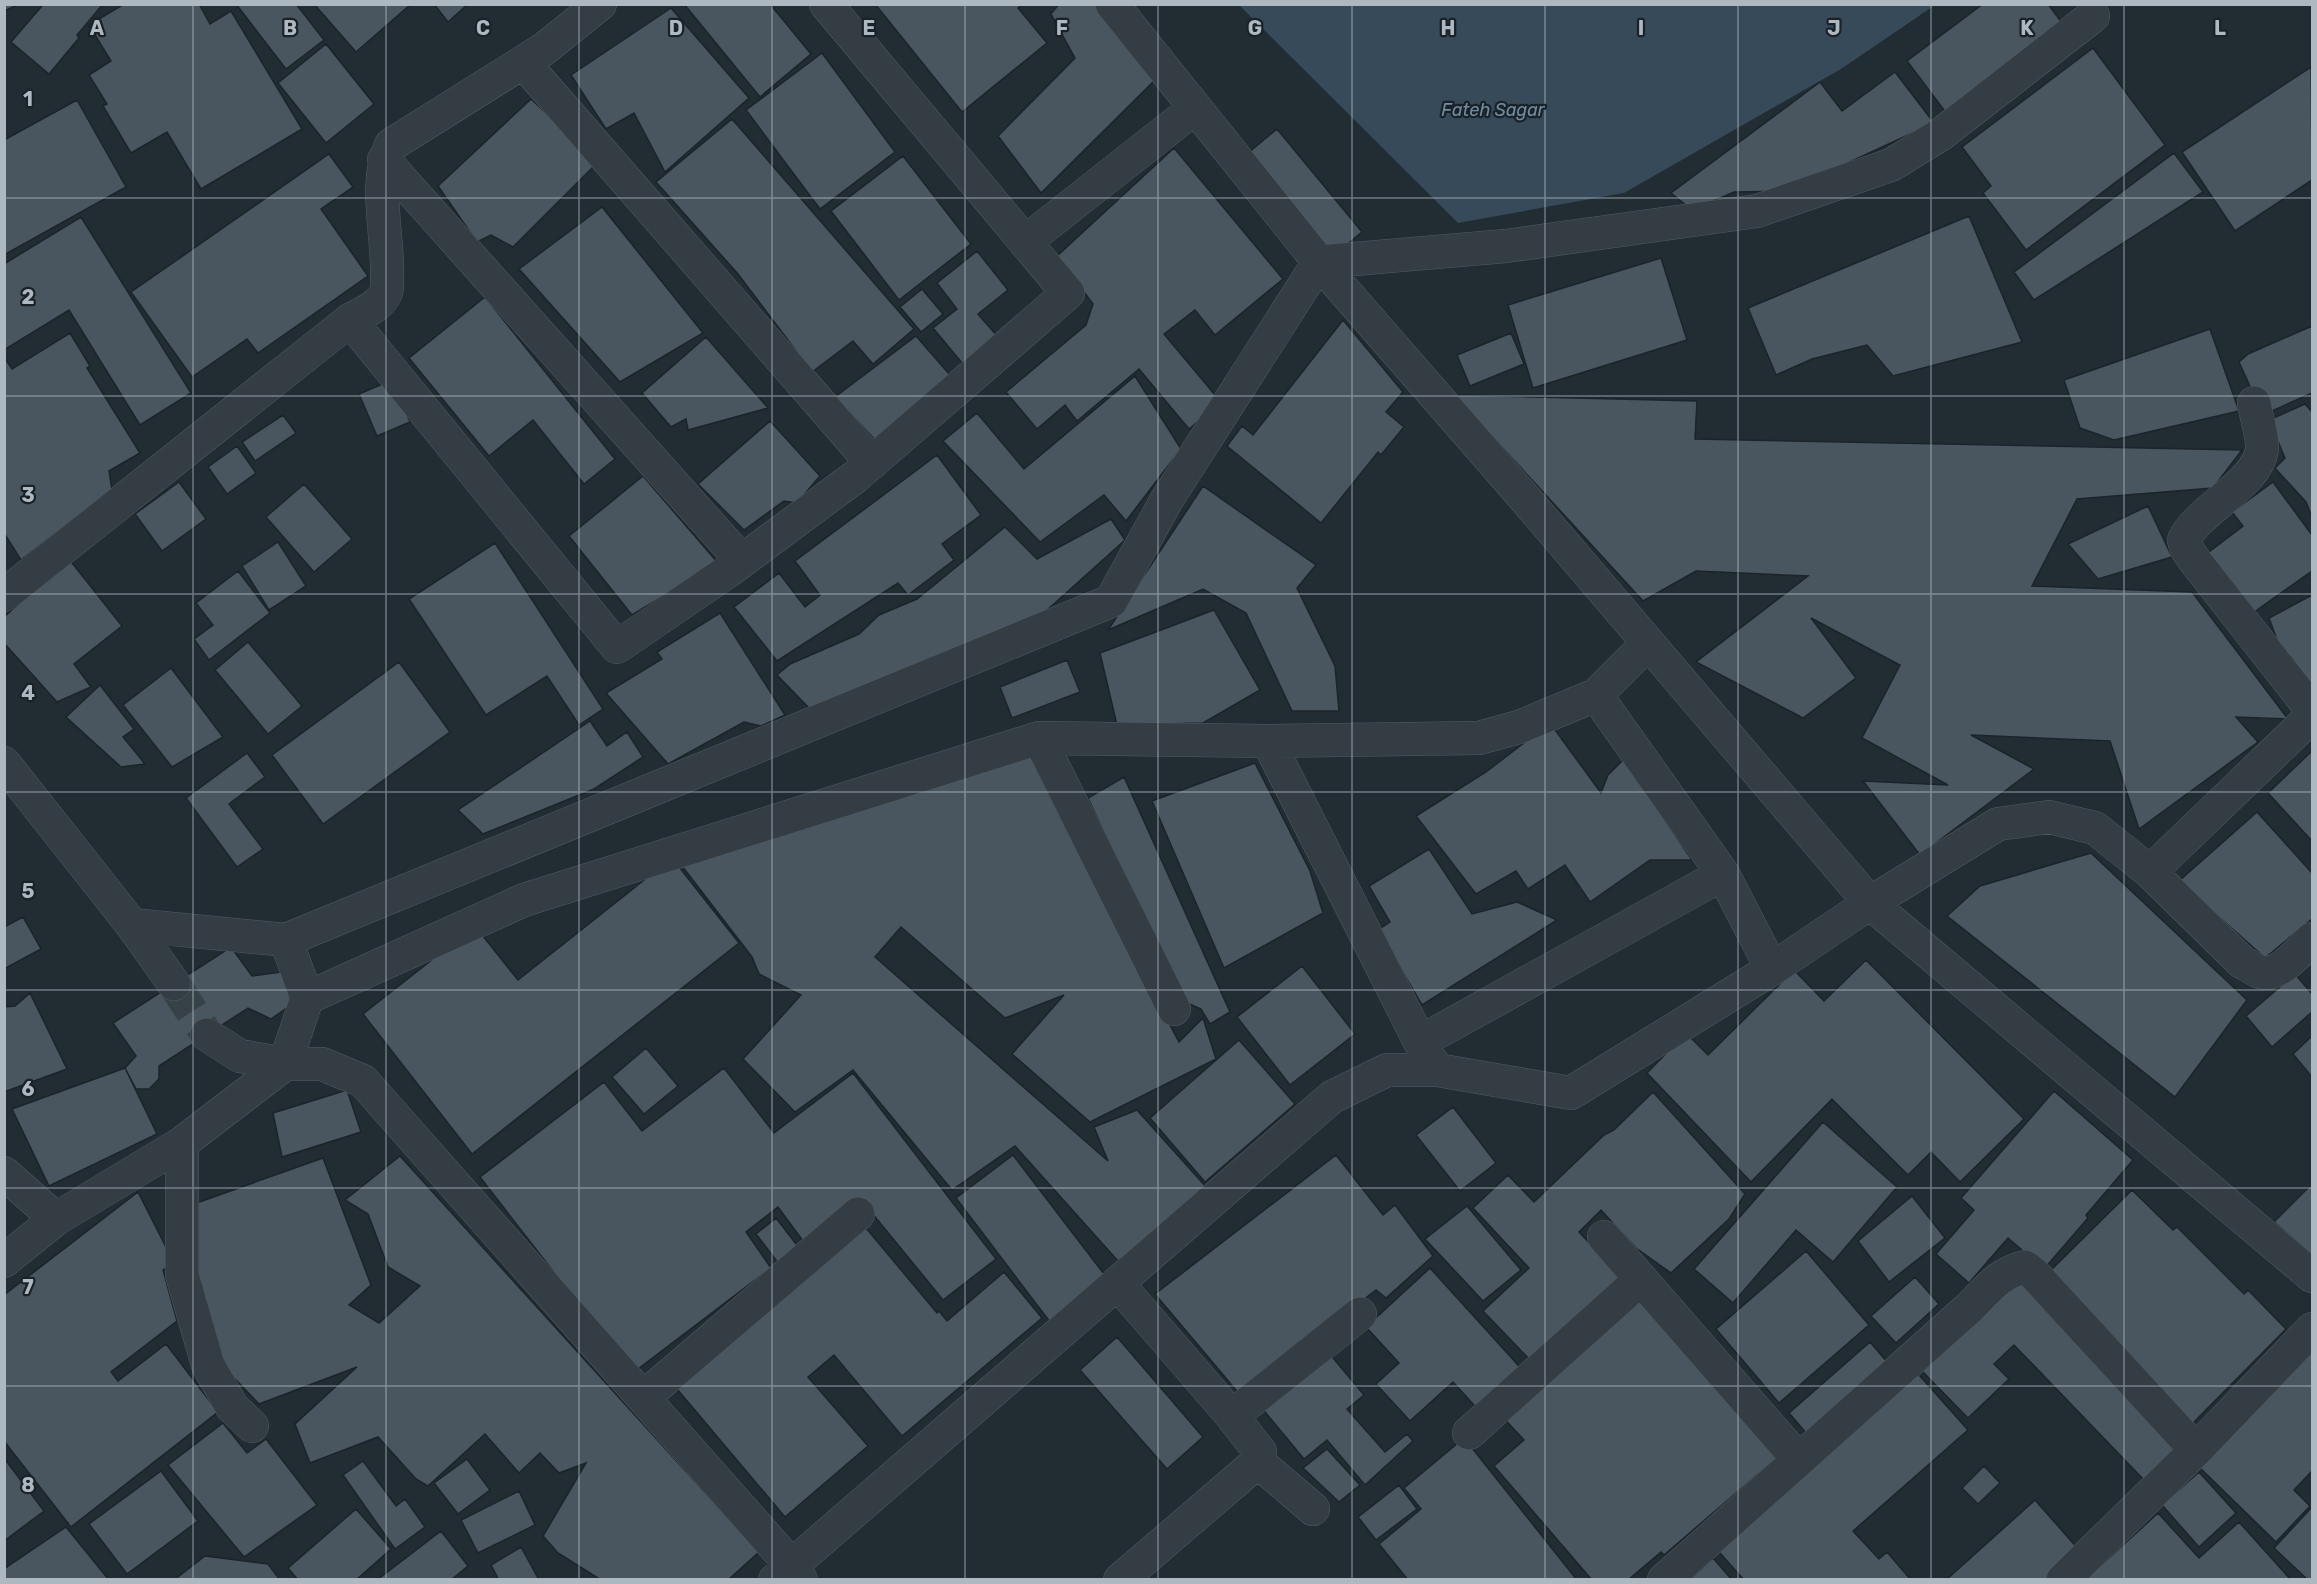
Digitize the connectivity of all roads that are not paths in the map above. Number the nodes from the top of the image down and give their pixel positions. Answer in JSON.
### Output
{"nodes":[{"id":1,"x":600,"y":4,"type":"edge"},
{"id":2,"x":826,"y":4,"type":"edge"},
{"id":3,"x":1112,"y":4,"type":"edge"},
{"id":4,"x":2093,"y":16,"type":"dead end"},
{"id":5,"x":523,"y":62,"type":"junction"},
{"id":6,"x":1196,"y":108,"type":"junction"},
{"id":7,"x":384,"y":160,"type":"junction"},
{"id":8,"x":1026,"y":242,"type":"junction"},
{"id":9,"x":1319,"y":262,"type":"junction"},
{"id":10,"x":350,"y":320,"type":"junction"},
{"id":11,"x":2254,"y":403,"type":"dead end"},
{"id":12,"x":872,"y":463,"type":"junction"},
{"id":13,"x":742,"y":561,"type":"junction"},
{"id":14,"x":4,"y":594,"type":"edge"},
{"id":15,"x":1648,"y":643,"type":"junction"},
{"id":16,"x":1596,"y":695,"type":"junction"},
{"id":17,"x":2313,"y":710,"type":"edge"},
{"id":18,"x":2313,"y":716,"type":"edge"},
{"id":19,"x":1040,"y":738,"type":"junction"},
{"id":20,"x":1268,"y":741,"type":"junction"},
{"id":21,"x":4,"y":763,"type":"edge"},
{"id":22,"x":2150,"y":872,"type":"junction"},
{"id":23,"x":1723,"y":874,"type":"junction"},
{"id":24,"x":1870,"y":903,"type":"junction"},
{"id":25,"x":132,"y":925,"type":"junction"},
{"id":26,"x":2313,"y":939,"type":"edge"},
{"id":27,"x":286,"y":940,"type":"junction"},
{"id":28,"x":1772,"y":969,"type":"junction"},
{"id":29,"x":174,"y":984,"type":"tunnel mouth"},
{"id":30,"x":307,"y":998,"type":"junction"},
{"id":31,"x":1174,"y":1010,"type":"dead end"},
{"id":32,"x":207,"y":1035,"type":"tunnel mouth"},
{"id":33,"x":1420,"y":1042,"type":"junction"},
{"id":34,"x":285,"y":1064,"type":"junction"},
{"id":35,"x":1437,"y":1070,"type":"junction"},
{"id":36,"x":182,"y":1143,"type":"junction"},
{"id":37,"x":4,"y":1173,"type":"edge"},
{"id":38,"x":858,"y":1214,"type":"dead end"},
{"id":39,"x":56,"y":1219,"type":"junction"},
{"id":40,"x":1604,"y":1237,"type":"dead end"},
{"id":41,"x":4,"y":1261,"type":"edge"},
{"id":42,"x":2313,"y":1276,"type":"edge"},
{"id":43,"x":1640,"y":1280,"type":"junction"},
{"id":44,"x":1119,"y":1284,"type":"junction"},
{"id":45,"x":1360,"y":1314,"type":"dead end"},
{"id":46,"x":2313,"y":1329,"type":"edge"},
{"id":47,"x":644,"y":1398,"type":"junction"},
{"id":48,"x":1232,"y":1416,"type":"junction"},
{"id":49,"x":252,"y":1426,"type":"dead end"},
{"id":50,"x":1469,"y":1432,"type":"dead end"},
{"id":51,"x":2196,"y":1450,"type":"junction"},
{"id":52,"x":1798,"y":1459,"type":"junction"},
{"id":53,"x":1257,"y":1461,"type":"junction"},
{"id":54,"x":1313,"y":1509,"type":"dead end"},
{"id":55,"x":789,"y":1575,"type":"edge"},
{"id":56,"x":1120,"y":1580,"type":"edge"},
{"id":57,"x":1664,"y":1580,"type":"edge"},
{"id":58,"x":2063,"y":1580,"type":"edge"}],
"edges":[{"from":1,"to":5,"type":"street"},
{"from":2,"to":8,"type":"street"},
{"from":3,"to":6,"type":"street"},
{"from":4,"to":9,"type":"street"},
{"from":5,"to":7,"type":"street"},
{"from":5,"to":12,"type":"street"},
{"from":6,"to":8,"type":"street"},
{"from":6,"to":9,"type":"street"},
{"from":7,"to":10,"type":"street"},
{"from":7,"to":13,"type":"street"},
{"from":8,"to":12,"type":"street"},
{"from":9,"to":15,"type":"street"},
{"from":9,"to":27,"type":"street"},
{"from":10,"to":13,"type":"street"},
{"from":10,"to":14,"type":"street"},
{"from":11,"to":17,"type":"street"},
{"from":12,"to":13,"type":"street"},
{"from":15,"to":16,"type":"street"},
{"from":15,"to":24,"type":"street"},
{"from":16,"to":20,"type":"street"},
{"from":16,"to":23,"type":"street"},
{"from":18,"to":22,"type":"street"},
{"from":19,"to":20,"type":"street"},
{"from":19,"to":30,"type":"street"},
{"from":19,"to":31,"type":"street"},
{"from":20,"to":33,"type":"street"},
{"from":21,"to":25,"type":"street"},
{"from":22,"to":24,"type":"street"},
{"from":22,"to":26,"type":"street"},
{"from":23,"to":28,"type":"street"},
{"from":23,"to":33,"type":"street"},
{"from":24,"to":28,"type":"street"},
{"from":24,"to":42,"type":"street"},
{"from":25,"to":27,"type":"street"},
{"from":25,"to":29,"type":"street"},
{"from":27,"to":30,"type":"street"},
{"from":28,"to":35,"type":"street"},
{"from":30,"to":34,"type":"street"},
{"from":32,"to":34,"type":"street"},
{"from":33,"to":35,"type":"street"},
{"from":34,"to":36,"type":"street"},
{"from":34,"to":47,"type":"street"},
{"from":35,"to":44,"type":"street"},
{"from":36,"to":39,"type":"street"},
{"from":36,"to":49,"type":"street"},
{"from":37,"to":39,"type":"street"},
{"from":38,"to":47,"type":"street"},
{"from":39,"to":41,"type":"street"},
{"from":40,"to":43,"type":"street"},
{"from":43,"to":50,"type":"street"},
{"from":43,"to":52,"type":"street"},
{"from":44,"to":48,"type":"street"},
{"from":44,"to":55,"type":"street"},
{"from":45,"to":48,"type":"street"},
{"from":46,"to":51,"type":"street"},
{"from":47,"to":55,"type":"street"},
{"from":48,"to":53,"type":"street"},
{"from":51,"to":52,"type":"street"},
{"from":51,"to":58,"type":"street"},
{"from":52,"to":57,"type":"street"},
{"from":53,"to":54,"type":"street"},
{"from":53,"to":56,"type":"street"}]}
